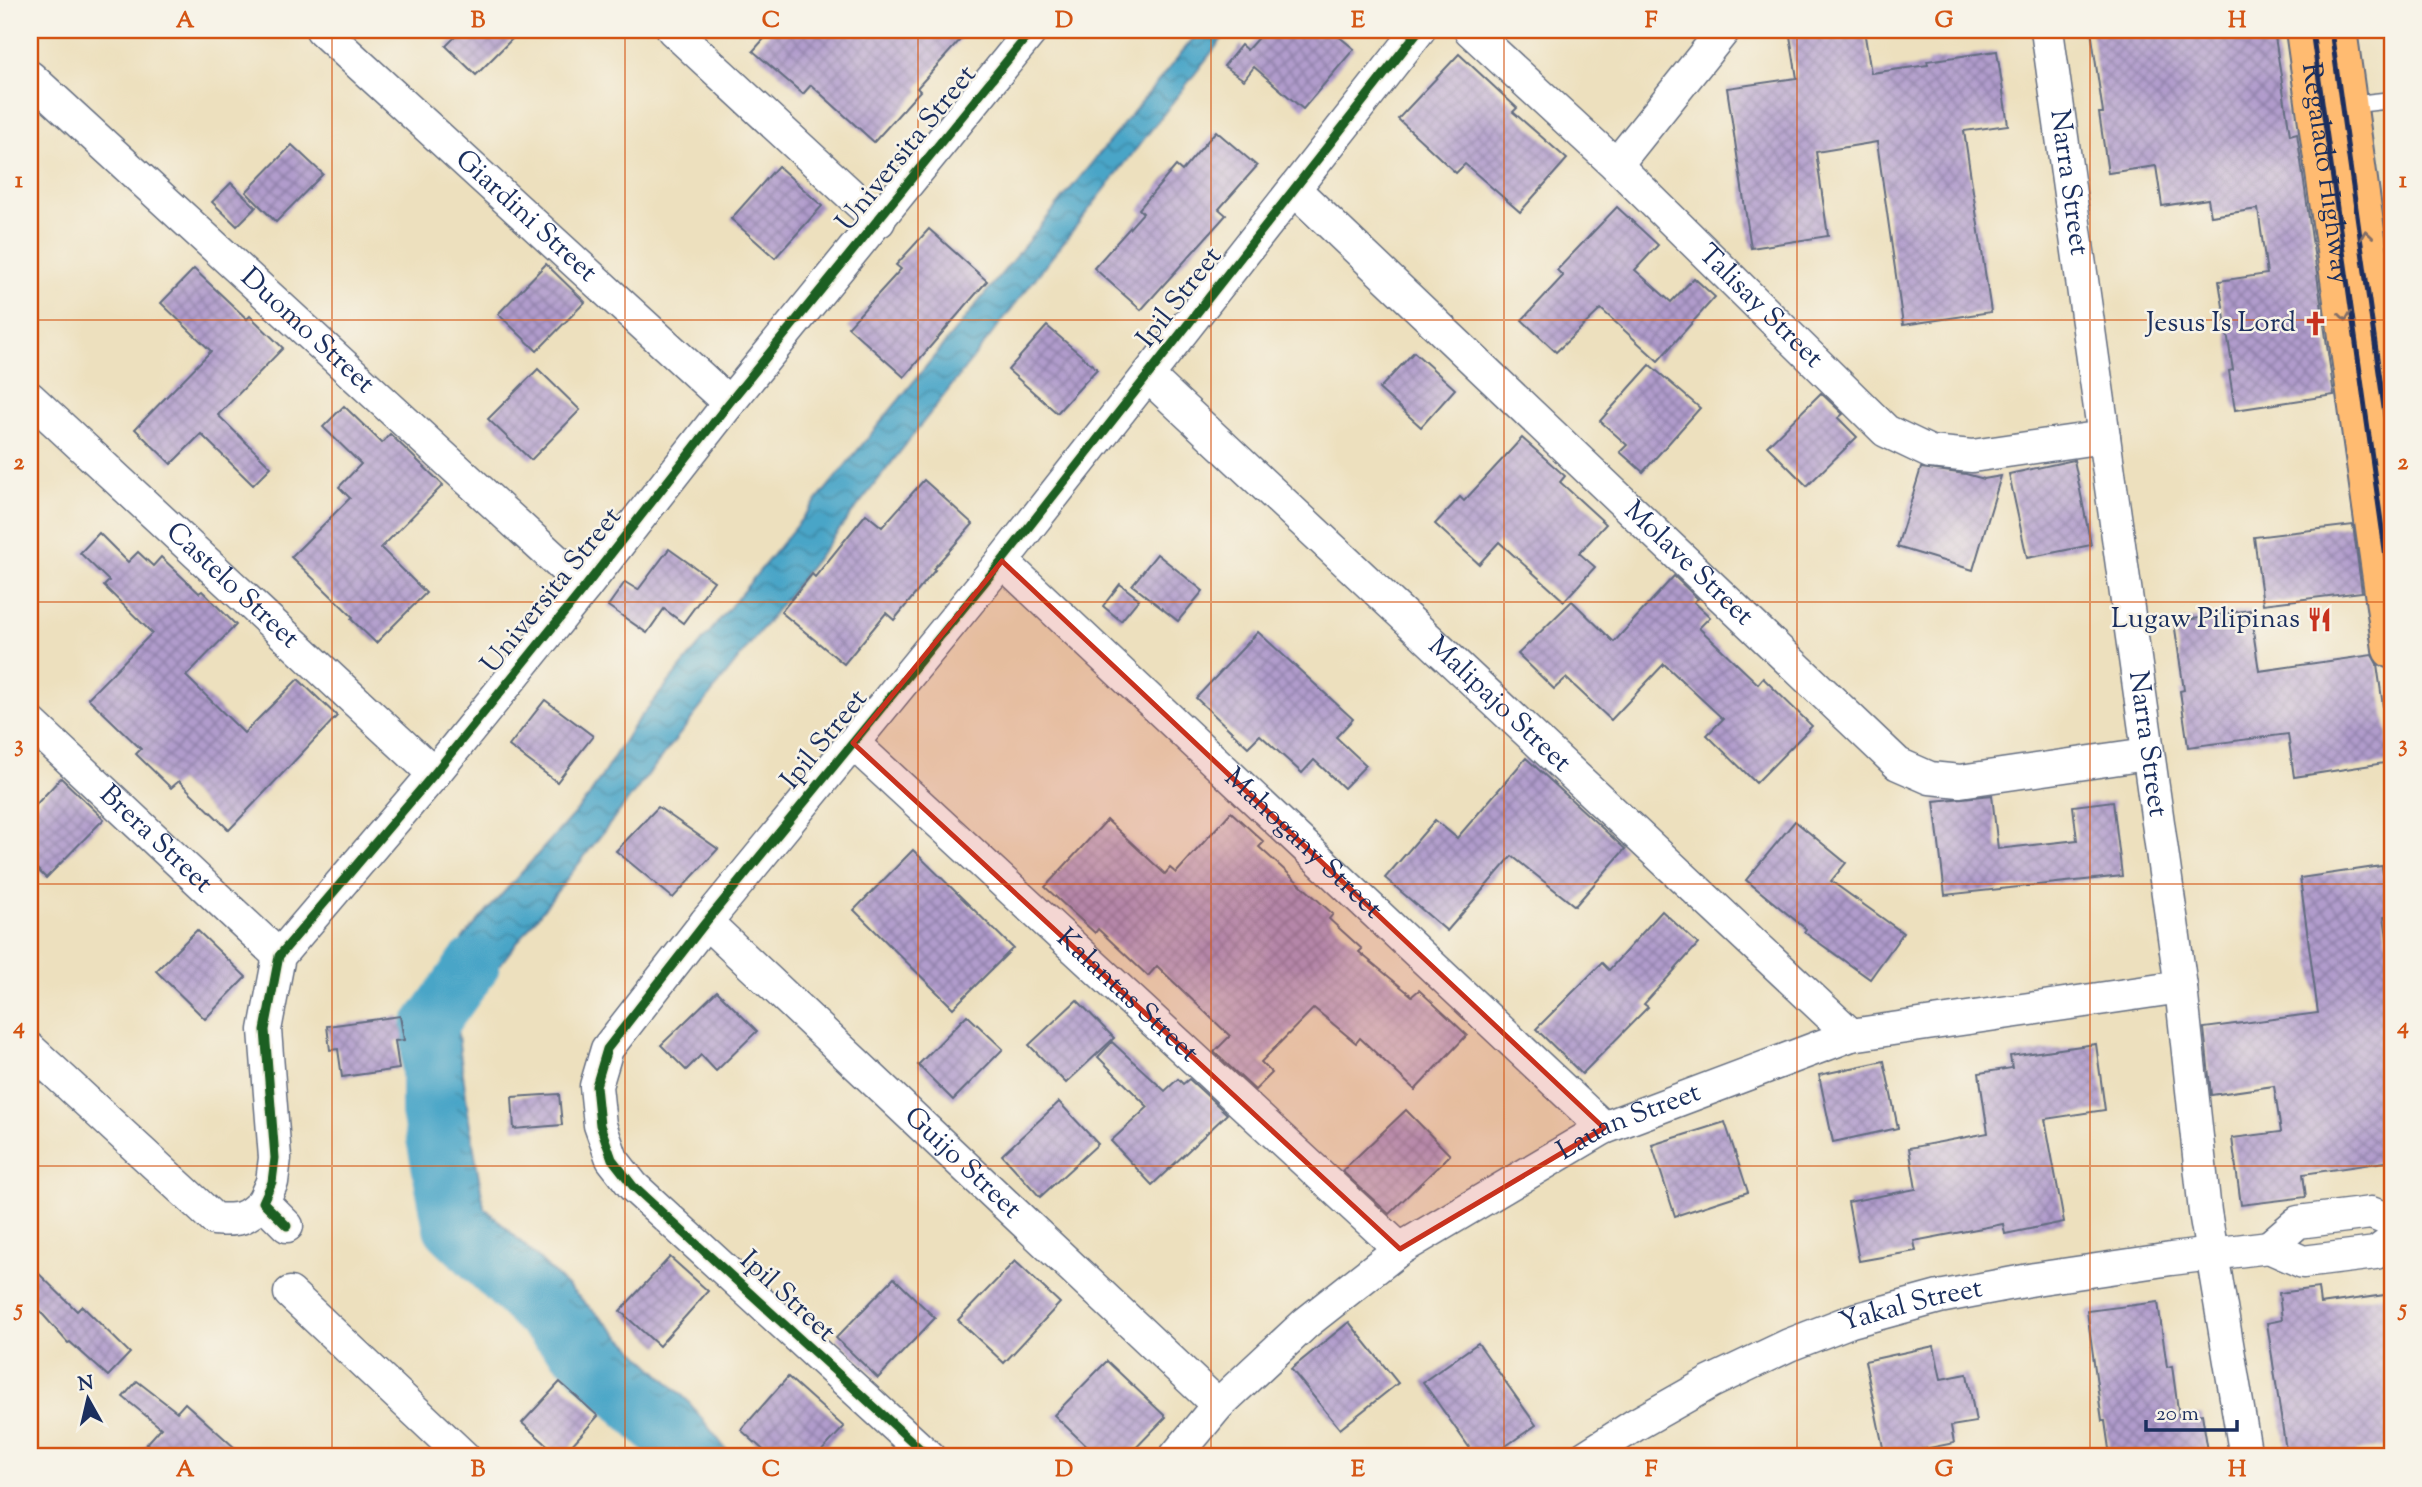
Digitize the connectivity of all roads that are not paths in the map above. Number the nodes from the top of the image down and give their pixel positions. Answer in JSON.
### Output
{"nodes":[{"id":1,"x":322,"y":30,"type":"edge"},
{"id":2,"x":673,"y":30,"type":"edge"},
{"id":3,"x":1419,"y":30,"type":"edge"},
{"id":4,"x":1470,"y":30,"type":"edge"},
{"id":5,"x":1724,"y":30,"type":"edge"},
{"id":6,"x":2048,"y":30,"type":"edge"},
{"id":7,"x":2305,"y":30,"type":"edge"},
{"id":8,"x":2337,"y":30,"type":"edge"},
{"id":9,"x":1028,"y":31,"type":"edge"},
{"id":10,"x":30,"y":77,"type":"edge"},
{"id":11,"x":2392,"y":100,"type":"edge"},
{"id":12,"x":2332,"y":107,"type":"junction"},
{"id":13,"x":1616,"y":165,"type":"junction"},
{"id":14,"x":1294,"y":189,"type":"junction"},
{"id":15,"x":879,"y":220,"type":"junction"},
{"id":16,"x":1148,"y":376,"type":"junction"},
{"id":17,"x":30,"y":398,"type":"edge"},
{"id":18,"x":729,"y":403,"type":"junction"},
{"id":19,"x":2392,"y":424,"type":"edge"},
{"id":20,"x":2104,"y":437,"type":"junction"},
{"id":21,"x":1002,"y":561,"type":"junction"},
{"id":22,"x":585,"y":587,"type":"junction"},
{"id":23,"x":2392,"y":649,"type":"edge"},
{"id":24,"x":30,"y":723,"type":"edge"},
{"id":25,"x":853,"y":743,"type":"junction"},
{"id":26,"x":2147,"y":754,"type":"junction"},
{"id":27,"x":434,"y":774,"type":"junction"},
{"id":28,"x":706,"y":922,"type":"junction"},
{"id":29,"x":279,"y":956,"type":"junction"},
{"id":30,"x":2181,"y":987,"type":"junction"},
{"id":31,"x":1851,"y":1035,"type":"junction"},
{"id":32,"x":30,"y":1049,"type":"edge"},
{"id":33,"x":1604,"y":1128,"type":"junction"},
{"id":34,"x":263,"y":1202,"type":"junction"},
{"id":35,"x":2392,"y":1221,"type":"edge"},
{"id":36,"x":287,"y":1226,"type":"dead end"},
{"id":37,"x":2392,"y":1241,"type":"edge"},
{"id":38,"x":2269,"y":1247,"type":"junction"},
{"id":39,"x":1400,"y":1250,"type":"junction"},
{"id":40,"x":2212,"y":1254,"type":"junction"},
{"id":41,"x":290,"y":1293,"type":"dead end"},
{"id":42,"x":1218,"y":1405,"type":"junction"},
{"id":43,"x":464,"y":1457,"type":"edge"},
{"id":44,"x":929,"y":1457,"type":"edge"},
{"id":45,"x":1175,"y":1457,"type":"edge"},
{"id":46,"x":1585,"y":1457,"type":"edge"},
{"id":47,"x":2246,"y":1457,"type":"edge"}],
"edges":[{"from":1,"to":18,"type":"street","name":"Giardini Street"},
{"from":2,"to":15,"type":"street"},
{"from":3,"to":14,"type":"street","name":"Ipil Street"},
{"from":4,"to":13,"type":"street","name":"Talisay Street"},
{"from":5,"to":13,"type":"street"},
{"from":6,"to":20,"type":"street","name":"Narra Street"},
{"from":7,"to":12,"type":"main road","name":"Regalado Highway"},
{"from":8,"to":12,"type":"main road","name":"Regalado Highway"},
{"from":9,"to":15,"type":"street","name":"Universita Street"},
{"from":10,"to":22,"type":"street","name":"Duomo Street"},
{"from":11,"to":12,"type":"lane"},
{"from":19,"to":12,"type":"main road","name":"Regalado Highway","one_way":true},
{"from":12,"to":23,"type":"main road","name":"Regalado Highway","one_way":true},
{"from":13,"to":20,"type":"street","name":"Talisay Street"},
{"from":14,"to":16,"type":"street","name":"Ipil Street"},
{"from":14,"to":26,"type":"street","name":"Molave Street"},
{"from":15,"to":18,"type":"street","name":"Universita Street"},
{"from":16,"to":21,"type":"street","name":"Ipil Street"},
{"from":16,"to":31,"type":"street","name":"Malipajo Street"},
{"from":17,"to":27,"type":"street","name":"Castelo Street"},
{"from":18,"to":22,"type":"street","name":"Universita Street"},
{"from":20,"to":26,"type":"street","name":"Narra Street"},
{"from":21,"to":25,"type":"street","name":"Ipil Street"},
{"from":21,"to":33,"type":"street","name":"Mahogany Street"},
{"from":22,"to":27,"type":"street","name":"Universita Street"},
{"from":24,"to":29,"type":"street","name":"Brera Street"},
{"from":25,"to":28,"type":"street","name":"Ipil Street"},
{"from":25,"to":39,"type":"street","name":"Kalantas Street"},
{"from":26,"to":30,"type":"street","name":"Narra Street"},
{"from":27,"to":29,"type":"street","name":"Universita Street"},
{"from":28,"to":42,"type":"street","name":"Guijo Street"},
{"from":28,"to":44,"type":"street","name":"Ipil Street"},
{"from":29,"to":34,"type":"street","name":"Universita Street"},
{"from":30,"to":31,"type":"street","name":"Lauan Street"},
{"from":30,"to":40,"type":"street","name":"Narra Street"},
{"from":31,"to":33,"type":"street","name":"Lauan Street"},
{"from":32,"to":34,"type":"street"},
{"from":33,"to":39,"type":"street","name":"Lauan Street"},
{"from":34,"to":36,"type":"street"},
{"from":35,"to":38,"type":"street"},
{"from":37,"to":38,"type":"street"},
{"from":38,"to":40,"type":"street","name":"Yakal Street"},
{"from":39,"to":42,"type":"street","name":"Lauan Street"},
{"from":40,"to":46,"type":"street","name":"Yakal Street"},
{"from":40,"to":47,"type":"street","name":"Narra Street"},
{"from":41,"to":43,"type":"street"},
{"from":42,"to":45,"type":"street","name":"Lauan Street"}]}
